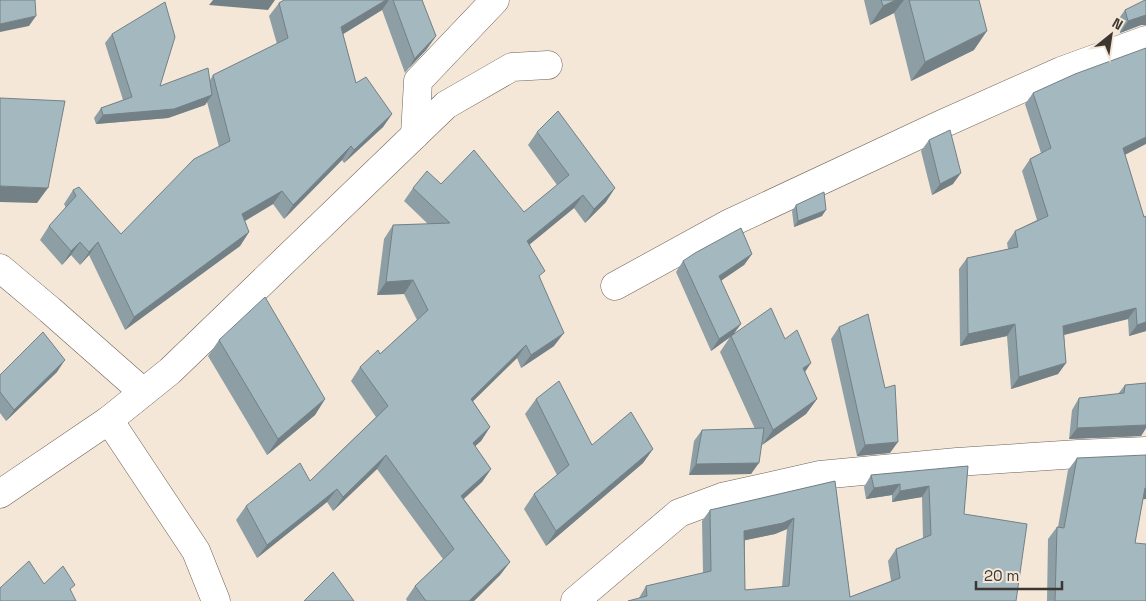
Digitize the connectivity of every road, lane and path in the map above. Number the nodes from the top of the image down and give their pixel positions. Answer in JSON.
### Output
{"nodes":[{"id":1,"x":496,"y":0,"type":"edge"},
{"id":2,"x":1146,"y":40,"type":"edge"},
{"id":3,"x":548,"y":66,"type":"dead end"},
{"id":4,"x":415,"y":135,"type":"junction"},
{"id":5,"x":0,"y":268,"type":"edge"},
{"id":6,"x":615,"y":286,"type":"dead end"},
{"id":7,"x":143,"y":392,"type":"junction"},
{"id":8,"x":109,"y":420,"type":"junction"},
{"id":9,"x":1146,"y":450,"type":"edge"},
{"id":10,"x":0,"y":494,"type":"edge"},
{"id":11,"x":216,"y":601,"type":"edge"},
{"id":12,"x":576,"y":601,"type":"edge"}],
"edges":[{"from":1,"to":4,"type":"street"},
{"from":2,"to":6,"type":"street"},
{"from":3,"to":4,"type":"street"},
{"from":4,"to":7,"type":"street"},
{"from":5,"to":7,"type":"street"},
{"from":7,"to":8,"type":"street"},
{"from":8,"to":10,"type":"street"},
{"from":8,"to":11,"type":"street"},
{"from":9,"to":12,"type":"street"}]}
